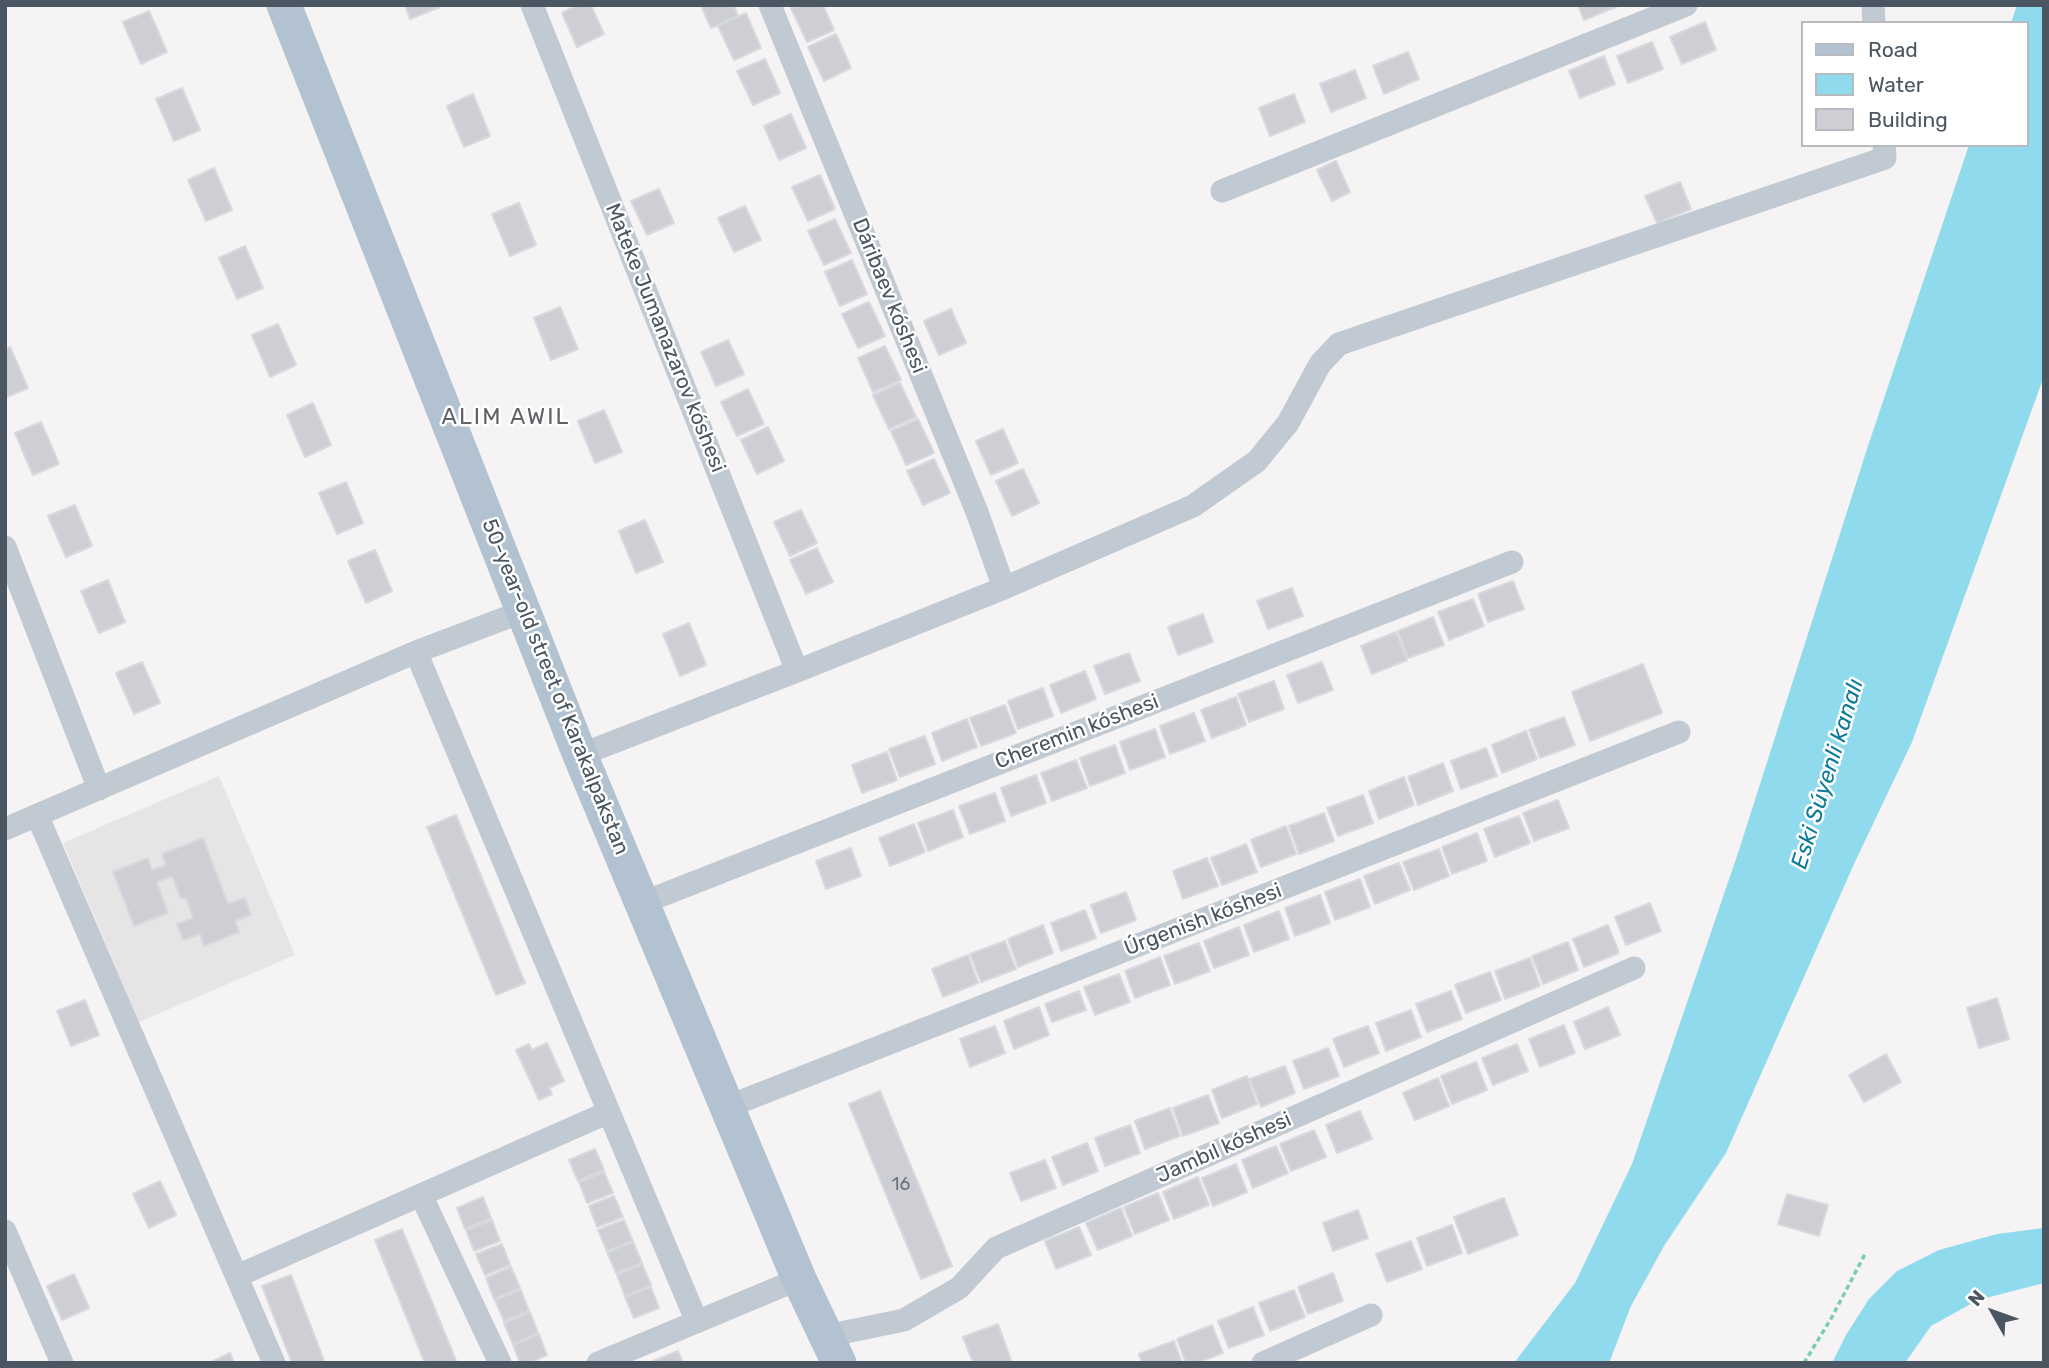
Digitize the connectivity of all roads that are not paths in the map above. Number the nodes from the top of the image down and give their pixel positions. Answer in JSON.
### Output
{"nodes":[{"id":1,"x":284,"y":5,"type":"edge"},
{"id":2,"x":532,"y":5,"type":"edge"},
{"id":3,"x":770,"y":5,"type":"edge"},
{"id":4,"x":1686,"y":5,"type":"edge"},
{"id":5,"x":1884,"y":147,"type":"edge"},
{"id":6,"x":1222,"y":191,"type":"dead end"},
{"id":7,"x":5,"y":547,"type":"edge"},
{"id":8,"x":1512,"y":562,"type":"dead end"},
{"id":9,"x":1004,"y":588,"type":"junction"},
{"id":10,"x":524,"y":611,"type":"junction"},
{"id":11,"x":416,"y":652,"type":"junction"},
{"id":12,"x":797,"y":671,"type":"junction"},
{"id":13,"x":1679,"y":732,"type":"dead end"},
{"id":14,"x":580,"y":755,"type":"junction"},
{"id":15,"x":99,"y":789,"type":"junction"},
{"id":16,"x":37,"y":815,"type":"junction"},
{"id":17,"x":5,"y":829,"type":"edge"},
{"id":18,"x":642,"y":903,"type":"junction"},
{"id":19,"x":1634,"y":968,"type":"dead end"},
{"id":20,"x":727,"y":1107,"type":"junction"},
{"id":21,"x":609,"y":1112,"type":"junction"},
{"id":22,"x":421,"y":1195,"type":"junction"},
{"id":23,"x":5,"y":1231,"type":"edge"},
{"id":24,"x":237,"y":1276,"type":"junction"},
{"id":25,"x":799,"y":1279,"type":"junction"},
{"id":26,"x":1371,"y":1315,"type":"dead end"},
{"id":27,"x":697,"y":1322,"type":"junction"},
{"id":28,"x":833,"y":1349,"type":"edge"},
{"id":29,"x":62,"y":1363,"type":"edge"},
{"id":30,"x":274,"y":1363,"type":"edge"},
{"id":31,"x":500,"y":1363,"type":"edge"},
{"id":32,"x":598,"y":1363,"type":"edge"},
{"id":33,"x":1264,"y":1363,"type":"edge"}],
"edges":[{"from":1,"to":10,"type":"main road","name":"50-year-old street of Karakalpakstan"},
{"from":2,"to":12,"type":"street","name":"Mateke Jumanazarov kóshesi"},
{"from":3,"to":9,"type":"street","name":"Dáribaev kóshesi"},
{"from":4,"to":6,"type":"street"},
{"from":5,"to":9,"type":"street"},
{"from":7,"to":15,"type":"street"},
{"from":8,"to":18,"type":"street","name":"Cheremin kóshesi"},
{"from":9,"to":12,"type":"street"},
{"from":10,"to":11,"type":"street"},
{"from":10,"to":14,"type":"main road","name":"50-year-old street of Karakalpakstan"},
{"from":11,"to":15,"type":"street"},
{"from":11,"to":21,"type":"street"},
{"from":12,"to":14,"type":"street"},
{"from":13,"to":20,"type":"street","name":"Úrgenish kóshesi"},
{"from":14,"to":18,"type":"main road","name":"50-year-old street of Karakalpakstan"},
{"from":15,"to":16,"type":"street"},
{"from":16,"to":17,"type":"street"},
{"from":16,"to":24,"type":"street"},
{"from":18,"to":20,"type":"main road","name":"50-year-old street of Karakalpakstan"},
{"from":19,"to":28,"type":"street","name":"Jambıl kóshesi"},
{"from":20,"to":25,"type":"main road","name":"50-year-old street of Karakalpakstan"},
{"from":21,"to":22,"type":"street"},
{"from":21,"to":27,"type":"street"},
{"from":22,"to":24,"type":"street"},
{"from":22,"to":31,"type":"street"},
{"from":23,"to":29,"type":"street"},
{"from":24,"to":30,"type":"street"},
{"from":25,"to":27,"type":"street"},
{"from":25,"to":28,"type":"main road","name":"50-year-old street of Karakalpakstan"},
{"from":26,"to":33,"type":"street"},
{"from":27,"to":32,"type":"street"}]}
